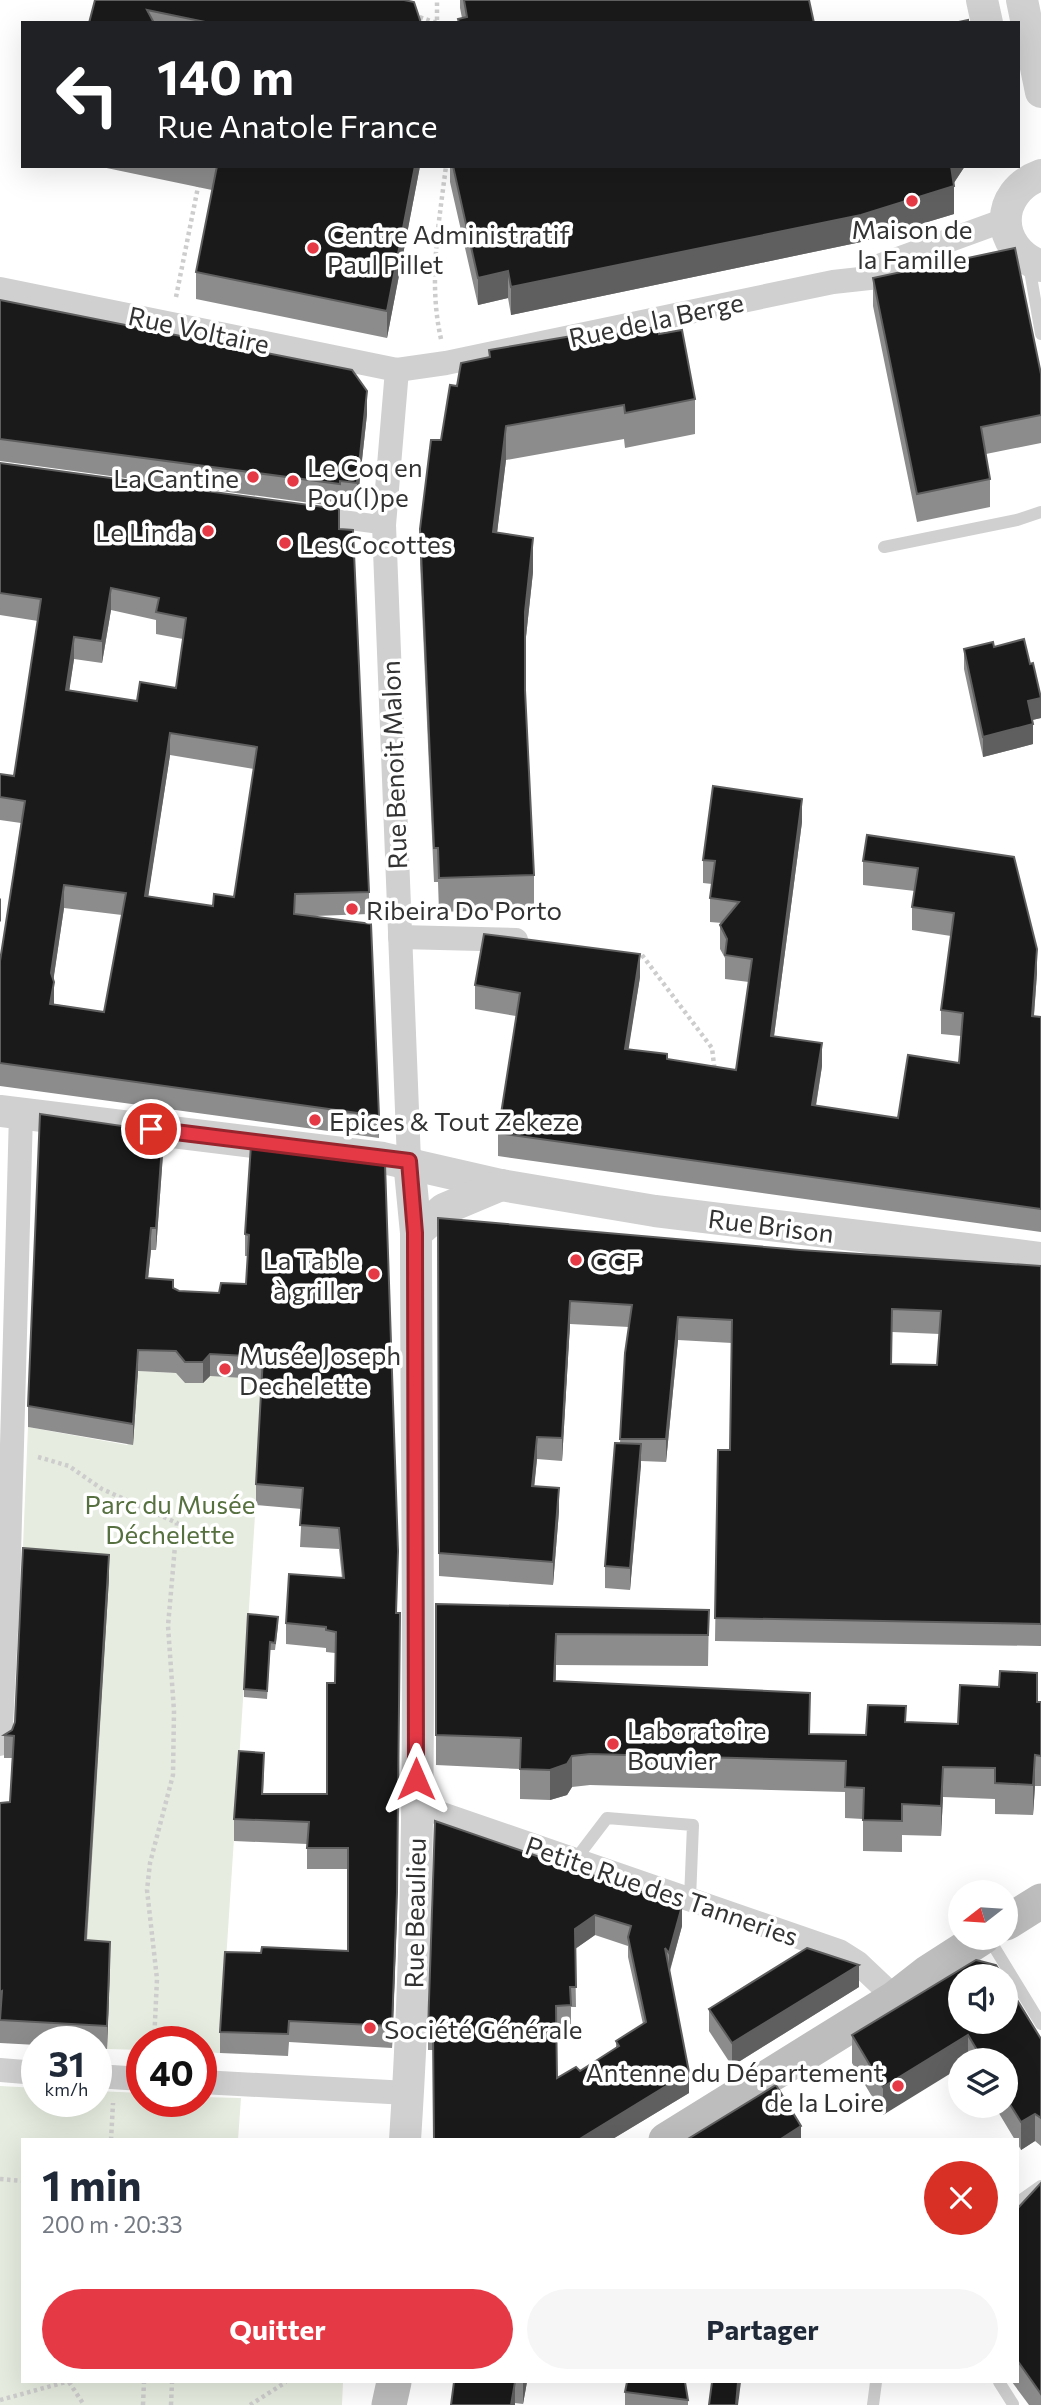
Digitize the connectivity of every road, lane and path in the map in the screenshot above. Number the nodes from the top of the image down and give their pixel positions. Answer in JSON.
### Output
{"nodes":[{"id":1,"x":437,"y":0,"type":"edge"},
{"id":2,"x":403,"y":13,"type":"edge"},
{"id":3,"x":437,"y":21,"type":"edge"},
{"id":4,"x":1020,"y":47,"type":"edge"},
{"id":5,"x":1041,"y":92,"type":"edge"},
{"id":6,"x":446,"y":168,"type":"edge"},
{"id":7,"x":1028,"y":175,"type":"edge"},
{"id":8,"x":200,"y":179,"type":"dead end"},
{"id":9,"x":1005,"y":220,"type":"junction"},
{"id":10,"x":1019,"y":259,"type":"edge"},
{"id":11,"x":959,"y":263,"type":"edge"},
{"id":12,"x":833,"y":282,"type":"junction"},
{"id":13,"x":0,"y":289,"type":"edge"},
{"id":14,"x":174,"y":308,"type":"dead end"},
{"id":15,"x":434,"y":311,"type":"dead end"},
{"id":16,"x":1041,"y":334,"type":"edge"},
{"id":17,"x":397,"y":370,"type":"junction"},
{"id":18,"x":1041,"y":512,"type":"edge"},
{"id":19,"x":291,"y":513,"type":"edge"},
{"id":20,"x":384,"y":525,"type":"junction"},
{"id":21,"x":884,"y":547,"type":"dead end"},
{"id":22,"x":400,"y":937,"type":"junction"},
{"id":23,"x":535,"y":942,"type":"edge"},
{"id":24,"x":642,"y":955,"type":"edge"},
{"id":25,"x":715,"y":1077,"type":"edge"},
{"id":26,"x":11,"y":1112,"type":"edge"},
{"id":27,"x":409,"y":1161,"type":"junction"},
{"id":28,"x":501,"y":1185,"type":"junction"},
{"id":29,"x":415,"y":1233,"type":"junction"},
{"id":30,"x":1041,"y":1258,"type":"edge"},
{"id":31,"x":13,"y":1453,"type":"junction"},
{"id":32,"x":0,"y":1744,"type":"edge"},
{"id":33,"x":416,"y":1805,"type":"junction"},
{"id":34,"x":575,"y":1860,"type":"junction"},
{"id":35,"x":690,"y":1899,"type":"junction"},
{"id":36,"x":1041,"y":1901,"type":"edge"},
{"id":37,"x":1018,"y":1915,"type":"edge"},
{"id":38,"x":964,"y":1950,"type":"edge"},
{"id":39,"x":993,"y":1950,"type":"edge"},
{"id":40,"x":895,"y":1998,"type":"junction"},
{"id":41,"x":1041,"y":2024,"type":"edge"},
{"id":42,"x":155,"y":2026,"type":"edge"},
{"id":43,"x":0,"y":2070,"type":"edge"},
{"id":44,"x":21,"y":2072,"type":"edge"},
{"id":45,"x":217,"y":2085,"type":"edge"},
{"id":46,"x":109,"y":2117,"type":"edge"},
{"id":47,"x":407,"y":2118,"type":"edge"},
{"id":48,"x":111,"y":2138,"type":"edge"},
{"id":49,"x":669,"y":2138,"type":"edge"},
{"id":50,"x":0,"y":2179,"type":"edge"},
{"id":51,"x":21,"y":2181,"type":"edge"},
{"id":52,"x":1041,"y":2186,"type":"edge"},
{"id":53,"x":1019,"y":2202,"type":"edge"},
{"id":54,"x":64,"y":2383,"type":"edge"},
{"id":55,"x":69,"y":2383,"type":"edge"},
{"id":56,"x":144,"y":2383,"type":"edge"},
{"id":57,"x":172,"y":2383,"type":"edge"},
{"id":58,"x":284,"y":2383,"type":"edge"},
{"id":59,"x":388,"y":2383,"type":"edge"},
{"id":60,"x":394,"y":2383,"type":"edge"},
{"id":61,"x":876,"y":2383,"type":"edge"},
{"id":62,"x":1000,"y":2383,"type":"edge"},
{"id":63,"x":0,"y":2400,"type":"edge"},
{"id":64,"x":1013,"y":2404,"type":"edge"},
{"id":65,"x":84,"y":2405,"type":"edge"},
{"id":66,"x":142,"y":2405,"type":"edge"},
{"id":67,"x":171,"y":2405,"type":"edge"},
{"id":68,"x":250,"y":2405,"type":"edge"},
{"id":69,"x":388,"y":2405,"type":"edge"},
{"id":70,"x":873,"y":2405,"type":"edge"}],
"edges":[{"from":1,"to":3,"type":"path"},
{"from":2,"to":3,"type":"path"},
{"from":4,"to":5,"type":"street"},
{"from":6,"to":15,"type":"path"},
{"from":7,"to":9,"type":"street"},
{"from":8,"to":14,"type":"path"},
{"from":9,"to":10,"type":"street"},
{"from":9,"to":12,"type":"street","name":"Rue de la Berge"},
{"from":10,"to":16,"type":"lane"},
{"from":11,"to":12,"type":"street","name":"Rue de la Berge"},
{"from":12,"to":17,"type":"street","name":"Rue de la Berge"},
{"from":13,"to":17,"type":"street","name":"Rue Voltaire"},
{"from":17,"to":20,"type":"street","name":"Rue Benoit Malon"},
{"from":18,"to":21,"type":"lane"},
{"from":19,"to":20,"type":"street"},
{"from":20,"to":22,"type":"street","name":"Rue Benoit Malon"},
{"from":22,"to":23,"type":"street"},
{"from":22,"to":27,"type":"street","name":"Rue Benoit Malon"},
{"from":24,"to":25,"type":"path"},
{"from":26,"to":27,"type":"street","name":"Rue Brison"},
{"from":26,"to":31,"type":"street"},
{"from":27,"to":28,"type":"street","name":"Rue Brison"},
{"from":27,"to":29,"type":"street","name":"Rue Beaulieu"},
{"from":28,"to":29,"type":"street"},
{"from":28,"to":30,"type":"street","name":"Rue Brison"},
{"from":29,"to":33,"type":"street","name":"Rue Beaulieu"},
{"from":31,"to":32,"type":"street"},
{"from":31,"to":42,"type":"path"},
{"from":33,"to":34,"type":"street","name":"Petite Rue des Tanneries"},
{"from":33,"to":47,"type":"street","name":"Rue Beaulieu"},
{"from":34,"to":35,"type":"street","name":"Petite Rue des Tanneries"},
{"from":34,"to":35,"type":"lane"},
{"from":35,"to":40,"type":"street","name":"Petite Rue des Tanneries"},
{"from":36,"to":37,"type":"main road"},
{"from":38,"to":40,"type":"main road"},
{"from":39,"to":41,"type":"lane"},
{"from":40,"to":49,"type":"main road"},
{"from":43,"to":44,"type":"street"},
{"from":45,"to":47,"type":"street"},
{"from":46,"to":48,"type":"path"},
{"from":50,"to":51,"type":"path"},
{"from":52,"to":53,"type":"lane"},
{"from":54,"to":63,"type":"path"},
{"from":55,"to":65,"type":"path"},
{"from":56,"to":66,"type":"path"},
{"from":57,"to":67,"type":"path"},
{"from":58,"to":68,"type":"path"},
{"from":59,"to":69,"type":"street"},
{"from":60,"to":69,"type":"main road"},
{"from":61,"to":70,"type":"lane"},
{"from":62,"to":64,"type":"lane"}]}
